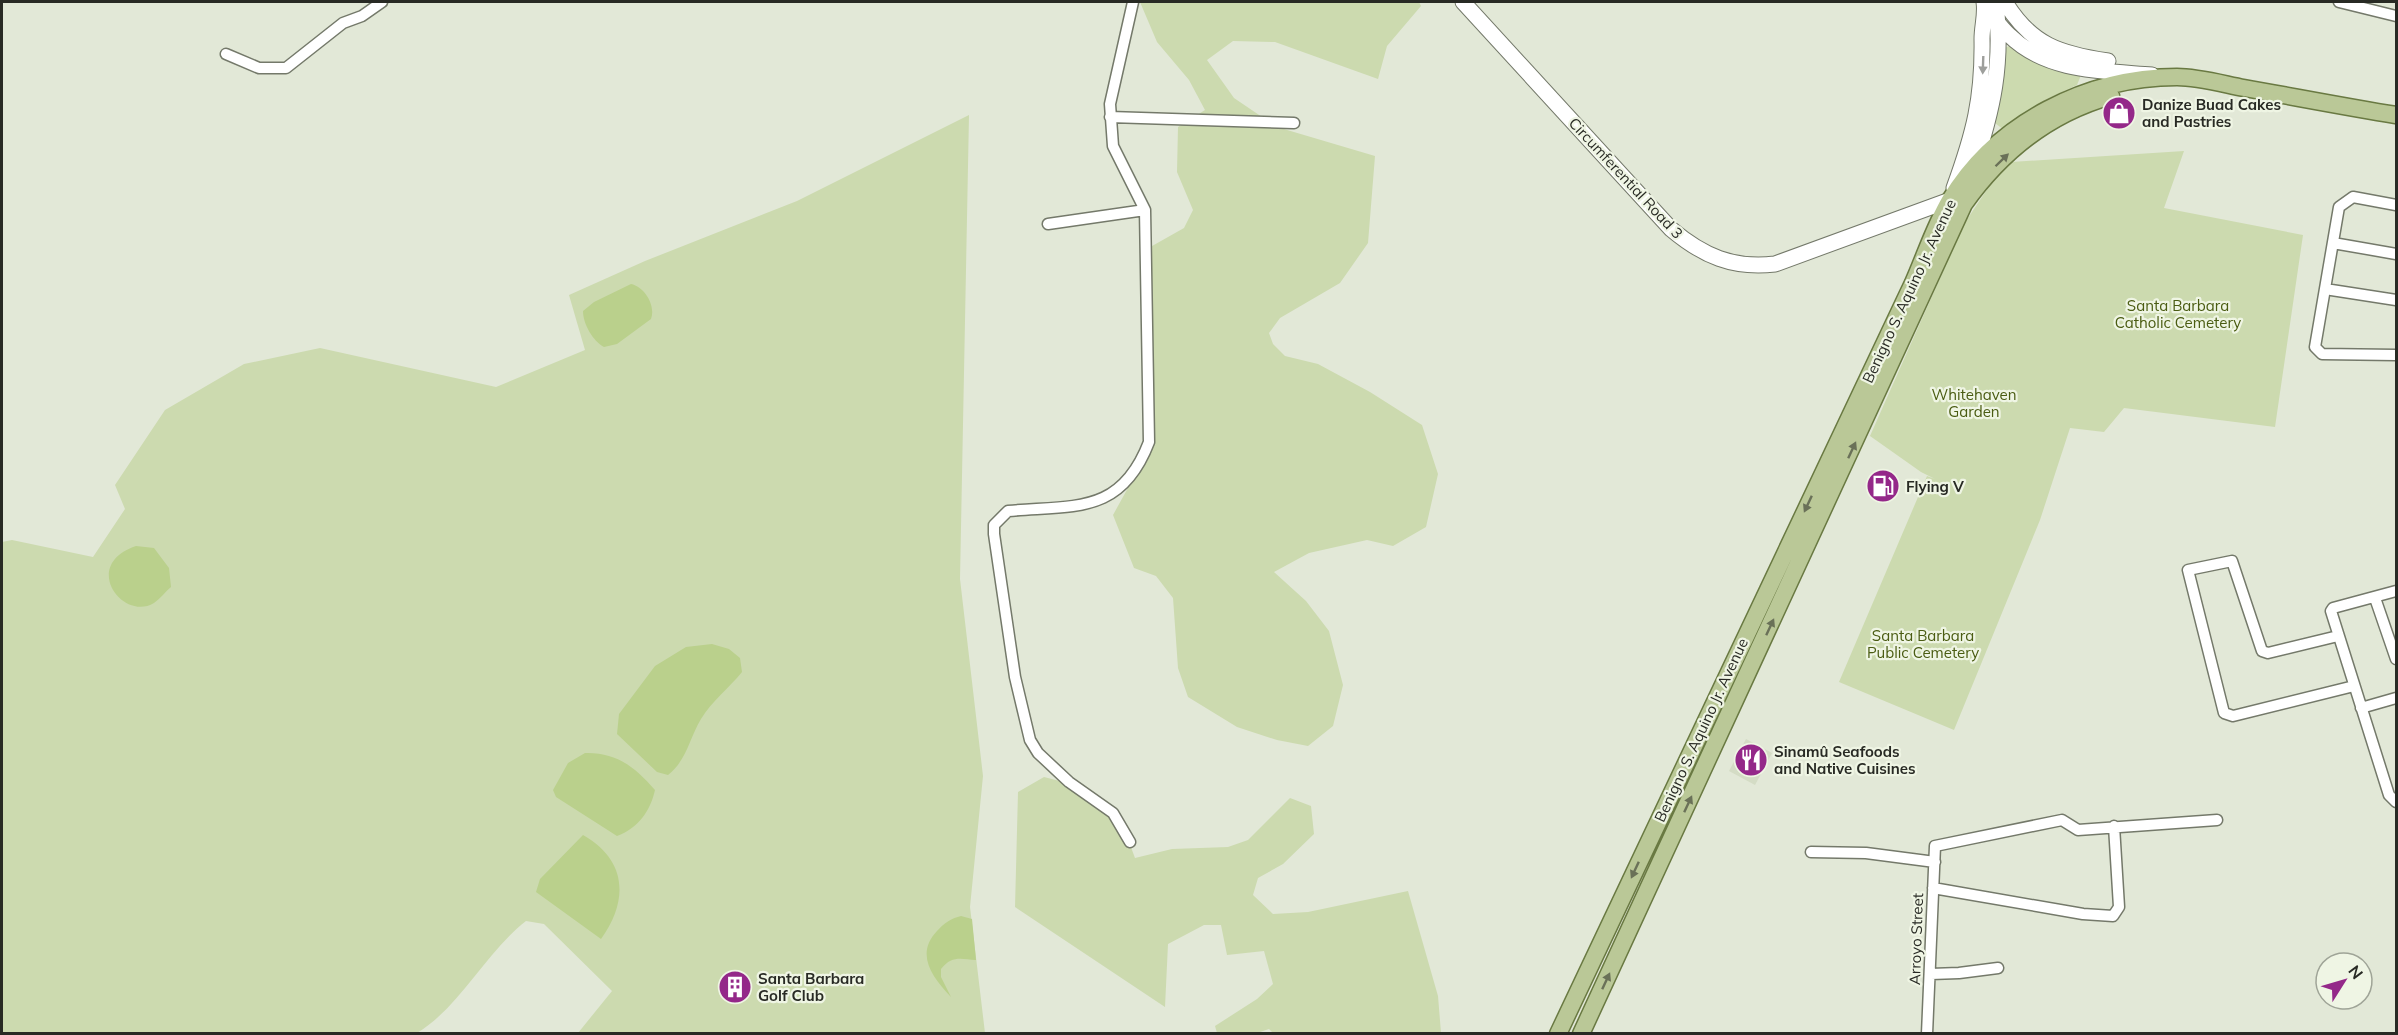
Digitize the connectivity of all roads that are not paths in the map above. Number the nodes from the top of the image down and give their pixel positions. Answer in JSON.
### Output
{"nodes":[{"id":1,"x":382,"y":2,"type":"edge"},
{"id":2,"x":1133,"y":2,"type":"edge"},
{"id":3,"x":1463,"y":2,"type":"edge"},
{"id":4,"x":2005,"y":2,"type":"edge"},
{"id":5,"x":2339,"y":2,"type":"edge"},
{"id":6,"x":1989,"y":3,"type":"edge"},
{"id":7,"x":2397,"y":16,"type":"edge"},
{"id":8,"x":1999,"y":23,"type":"junction"},
{"id":9,"x":226,"y":54,"type":"dead end"},
{"id":10,"x":2178,"y":77,"type":"junction"},
{"id":11,"x":2397,"y":115,"type":"edge"},
{"id":12,"x":1110,"y":117,"type":"junction"},
{"id":13,"x":1294,"y":123,"type":"dead end"},
{"id":14,"x":1972,"y":171,"type":"junction"},
{"id":15,"x":1957,"y":202,"type":"junction"},
{"id":16,"x":2397,"y":205,"type":"edge"},
{"id":17,"x":1145,"y":210,"type":"junction"},
{"id":18,"x":1048,"y":224,"type":"dead end"},
{"id":19,"x":2333,"y":243,"type":"junction"},
{"id":20,"x":2397,"y":254,"type":"edge"},
{"id":21,"x":2325,"y":289,"type":"junction"},
{"id":22,"x":2397,"y":300,"type":"edge"},
{"id":23,"x":2397,"y":355,"type":"edge"},
{"id":24,"x":2397,"y":591,"type":"edge"},
{"id":25,"x":2375,"y":598,"type":"junction"},
{"id":26,"x":2338,"y":636,"type":"junction"},
{"id":27,"x":2397,"y":659,"type":"edge"},
{"id":28,"x":2354,"y":686,"type":"junction"},
{"id":29,"x":2397,"y":698,"type":"edge"},
{"id":30,"x":2361,"y":708,"type":"junction"},
{"id":31,"x":2397,"y":802,"type":"edge"},
{"id":32,"x":2217,"y":820,"type":"dead end"},
{"id":33,"x":2114,"y":826,"type":"junction"},
{"id":34,"x":1130,"y":842,"type":"dead end"},
{"id":35,"x":1646,"y":846,"type":"junction"},
{"id":36,"x":1811,"y":852,"type":"dead end"},
{"id":37,"x":1664,"y":856,"type":"junction"},
{"id":38,"x":1935,"y":862,"type":"junction"},
{"id":39,"x":1933,"y":888,"type":"junction"},
{"id":40,"x":1998,"y":968,"type":"dead end"},
{"id":41,"x":1931,"y":974,"type":"junction"},
{"id":42,"x":1558,"y":1034,"type":"edge"},
{"id":43,"x":1581,"y":1034,"type":"edge"},
{"id":44,"x":1927,"y":1034,"type":"edge"}],
"edges":[{"from":1,"to":9,"type":"street"},
{"from":2,"to":12,"type":"street"},
{"from":3,"to":15,"type":"main road","name":"Circumferential Road 3"},
{"from":4,"to":10,"type":"main road"},
{"from":5,"to":7,"type":"street"},
{"from":6,"to":8,"type":"main road"},
{"from":6,"to":15,"type":"main road","one_way":true},
{"from":8,"to":10,"type":"main road"},
{"from":8,"to":14,"type":"main road"},
{"from":10,"to":11,"type":"main road"},
{"from":10,"to":14,"type":"main road","name":"Benigno S. Aquino Jr. Avenue"},
{"from":15,"to":10,"type":"main road","name":"Benigno S. Aquino Jr. Avenue","one_way":true},
{"from":12,"to":13,"type":"street"},
{"from":12,"to":17,"type":"street"},
{"from":14,"to":15,"type":"main road","name":"Benigno S. Aquino Jr. Avenue"},
{"from":15,"to":35,"type":"main road","name":"Benigno S. Aquino Jr. Avenue","one_way":true},
{"from":37,"to":15,"type":"main road","name":"Benigno S. Aquino Jr. Avenue","one_way":true},
{"from":16,"to":19,"type":"street"},
{"from":17,"to":18,"type":"street"},
{"from":17,"to":34,"type":"street"},
{"from":19,"to":20,"type":"street"},
{"from":19,"to":21,"type":"street"},
{"from":21,"to":22,"type":"street"},
{"from":21,"to":23,"type":"street"},
{"from":24,"to":25,"type":"street"},
{"from":25,"to":26,"type":"street"},
{"from":25,"to":27,"type":"street"},
{"from":26,"to":28,"type":"street"},
{"from":26,"to":28,"type":"street"},
{"from":28,"to":30,"type":"street"},
{"from":29,"to":30,"type":"street"},
{"from":30,"to":31,"type":"street"},
{"from":32,"to":33,"type":"street"},
{"from":33,"to":38,"type":"street","name":"Arroyo Street"},
{"from":33,"to":39,"type":"street"},
{"from":35,"to":37,"type":"main road"},
{"from":35,"to":42,"type":"main road","name":"Benigno S. Aquino Jr. Avenue","one_way":true},
{"from":36,"to":38,"type":"street"},
{"from":43,"to":37,"type":"main road","name":"Benigno S. Aquino Jr. Avenue","one_way":true},
{"from":38,"to":39,"type":"street","name":"Arroyo Street"},
{"from":39,"to":41,"type":"street","name":"Arroyo Street"},
{"from":40,"to":41,"type":"street"},
{"from":41,"to":44,"type":"street","name":"Arroyo Street"}]}
